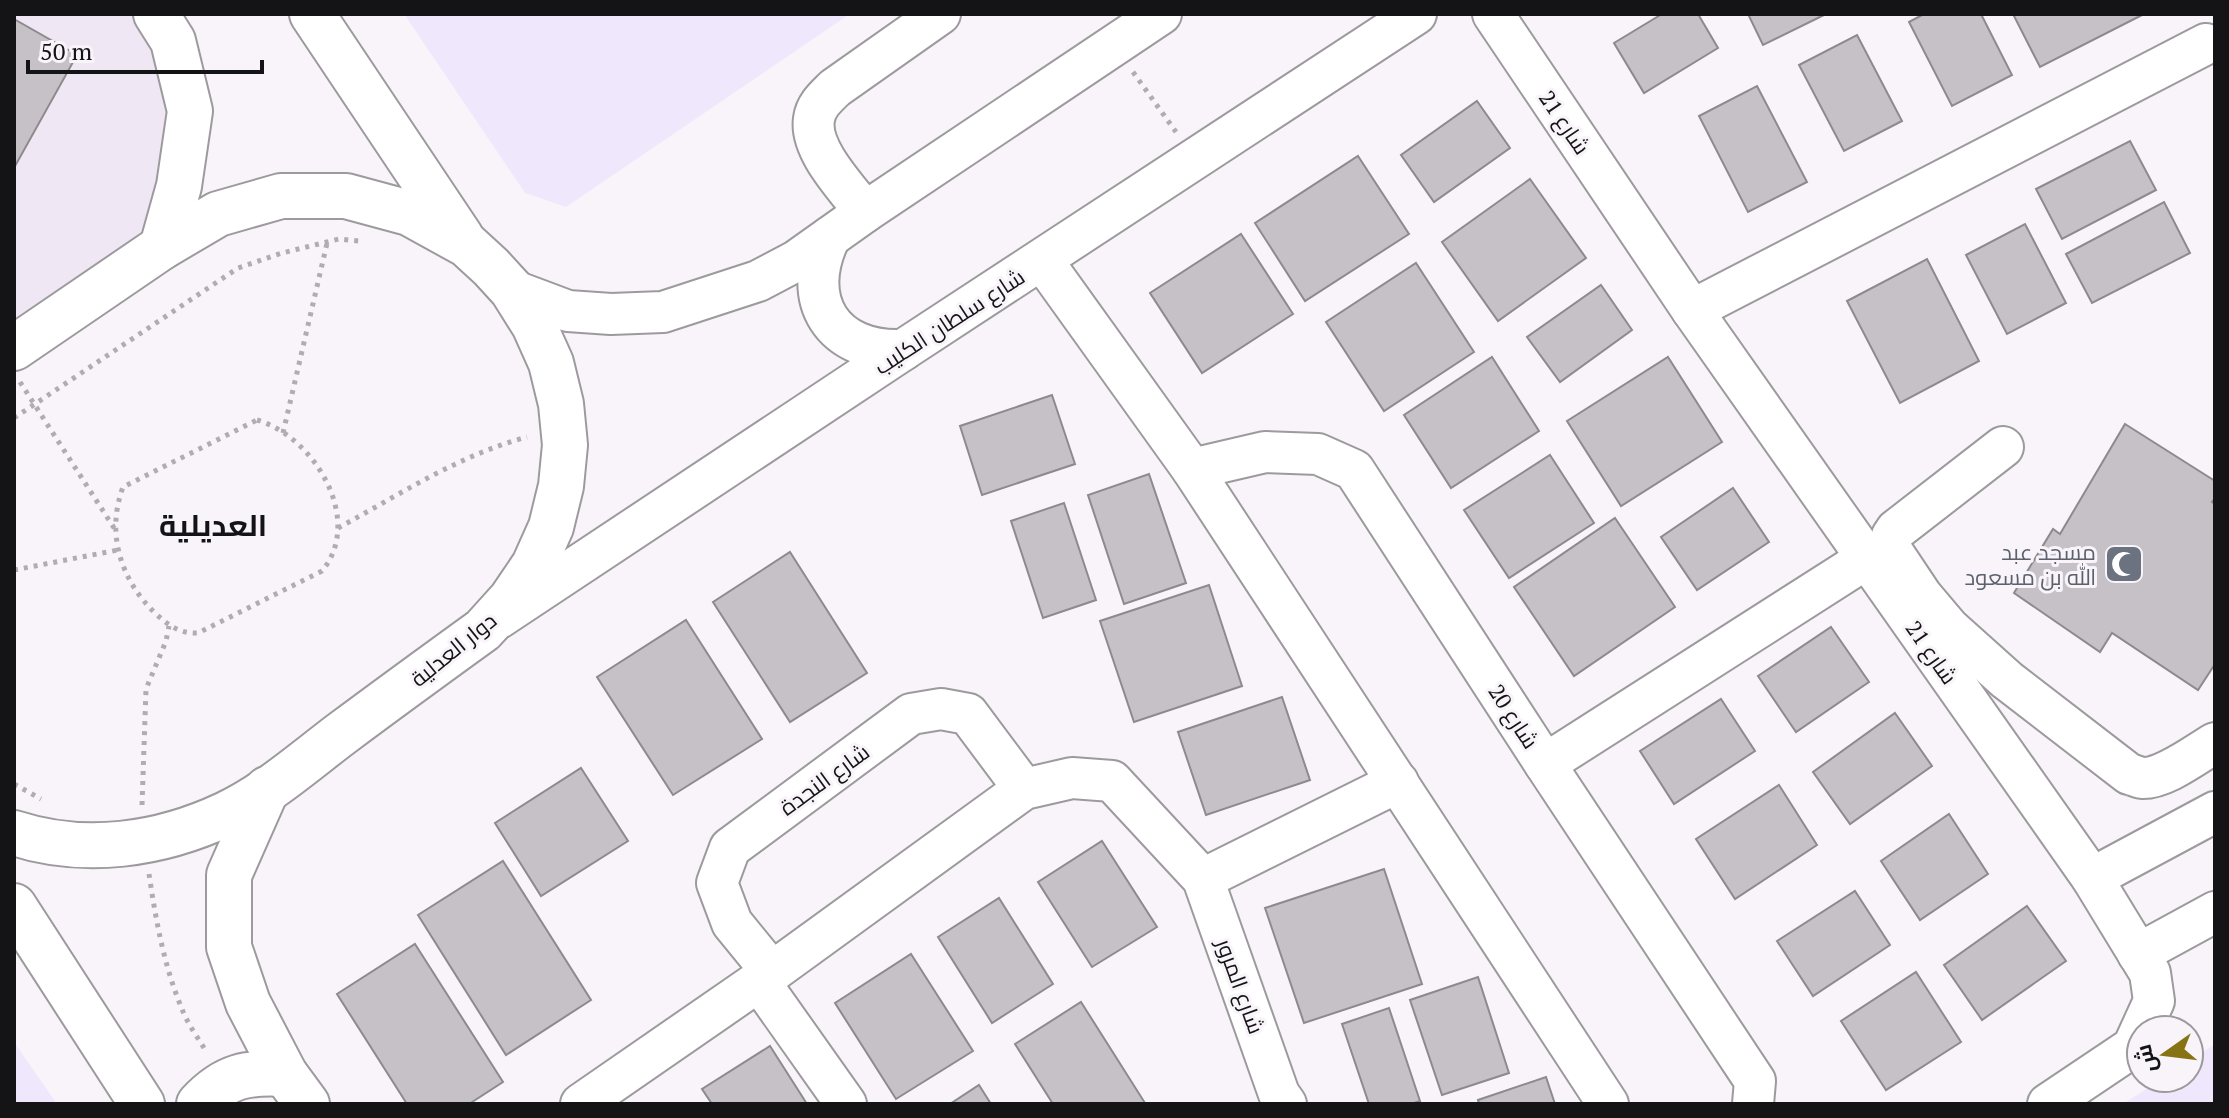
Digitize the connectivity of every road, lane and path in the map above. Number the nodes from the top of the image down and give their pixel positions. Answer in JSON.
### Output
{"nodes":[{"id":1,"x":156,"y":14,"type":"edge"},
{"id":2,"x":312,"y":14,"type":"edge"},
{"id":3,"x":940,"y":14,"type":"edge"},
{"id":4,"x":1161,"y":14,"type":"edge"},
{"id":5,"x":1416,"y":14,"type":"edge"},
{"id":6,"x":1493,"y":14,"type":"edge"},
{"id":7,"x":2205,"y":42,"type":"edge"},
{"id":8,"x":1115,"y":46,"type":"junction"},
{"id":9,"x":1194,"y":160,"type":"junction"},
{"id":10,"x":328,"y":196,"type":"junction"},
{"id":11,"x":865,"y":212,"type":"junction"},
{"id":12,"x":830,"y":237,"type":"junction"},
{"id":13,"x":328,"y":242,"type":"junction"},
{"id":14,"x":367,"y":242,"type":"dead end"},
{"id":15,"x":467,"y":245,"type":"junction"},
{"id":16,"x":162,"y":247,"type":"junction"},
{"id":17,"x":1042,"y":260,"type":"junction"},
{"id":18,"x":512,"y":290,"type":"junction"},
{"id":19,"x":1692,"y":310,"type":"junction"},
{"id":20,"x":14,"y":348,"type":"edge"},
{"id":21,"x":903,"y":350,"type":"junction"},
{"id":22,"x":14,"y":372,"type":"edge"},
{"id":23,"x":34,"y":403,"type":"junction"},
{"id":24,"x":14,"y":418,"type":"edge"},
{"id":25,"x":563,"y":432,"type":"junction"},
{"id":26,"x":283,"y":433,"type":"junction"},
{"id":27,"x":2003,"y":447,"type":"dead end"},
{"id":28,"x":1192,"y":469,"type":"junction"},
{"id":29,"x":338,"y":528,"type":"junction"},
{"id":30,"x":117,"y":532,"type":"junction"},
{"id":31,"x":118,"y":550,"type":"junction"},
{"id":32,"x":1866,"y":559,"type":"junction"},
{"id":33,"x":14,"y":570,"type":"edge"},
{"id":34,"x":169,"y":626,"type":"junction"},
{"id":35,"x":483,"y":630,"type":"junction"},
{"id":36,"x":1938,"y":636,"type":"junction"},
{"id":37,"x":2215,"y":743,"type":"edge"},
{"id":38,"x":1545,"y":764,"type":"junction"},
{"id":39,"x":1398,"y":782,"type":"junction"},
{"id":40,"x":14,"y":784,"type":"edge"},
{"id":41,"x":267,"y":789,"type":"junction"},
{"id":42,"x":1024,"y":789,"type":"junction"},
{"id":43,"x":49,"y":803,"type":"dead end"},
{"id":44,"x":2215,"y":812,"type":"edge"},
{"id":45,"x":148,"y":826,"type":"junction"},
{"id":46,"x":14,"y":833,"type":"edge"},
{"id":47,"x":2092,"y":878,"type":"junction"},
{"id":48,"x":1203,"y":879,"type":"junction"},
{"id":49,"x":14,"y":906,"type":"edge"},
{"id":50,"x":2215,"y":912,"type":"edge"},
{"id":51,"x":2138,"y":954,"type":"junction"},
{"id":52,"x":765,"y":977,"type":"junction"},
{"id":53,"x":296,"y":1089,"type":"edge"},
{"id":54,"x":211,"y":1093,"type":"edge"},
{"id":55,"x":1276,"y":1101,"type":"edge"},
{"id":56,"x":142,"y":1104,"type":"edge"},
{"id":57,"x":581,"y":1104,"type":"edge"},
{"id":58,"x":846,"y":1104,"type":"edge"},
{"id":59,"x":1608,"y":1104,"type":"edge"},
{"id":60,"x":1753,"y":1104,"type":"edge"},
{"id":61,"x":2048,"y":1104,"type":"edge"}],
"edges":[{"from":1,"to":16,"type":"main road"},
{"from":2,"to":15,"type":"main road"},
{"from":3,"to":11,"type":"street"},
{"from":4,"to":8,"type":"street"},
{"from":5,"to":9,"type":"street","name":"شارع سلطان الكليب"},
{"from":6,"to":19,"type":"street","name":"شارع 21"},
{"from":7,"to":19,"type":"street"},
{"from":8,"to":9,"type":"path"},
{"from":8,"to":11,"type":"street"},
{"from":9,"to":17,"type":"street","name":"شارع سلطان الكليب"},
{"from":10,"to":13,"type":"path"},
{"from":10,"to":15,"type":"main road","name":"دوار العدلية"},
{"from":10,"to":16,"type":"main road","name":"دوار العدلية"},
{"from":11,"to":12,"type":"street"},
{"from":12,"to":18,"type":"street"},
{"from":12,"to":21,"type":"street"},
{"from":13,"to":14,"type":"path"},
{"from":13,"to":23,"type":"path"},
{"from":13,"to":26,"type":"path"},
{"from":15,"to":18,"type":"main road","name":"دوار العدلية"},
{"from":16,"to":20,"type":"main road","name":"دوار العدلية"},
{"from":17,"to":21,"type":"street","name":"شارع سلطان الكليب"},
{"from":17,"to":28,"type":"street"},
{"from":18,"to":25,"type":"main road","name":"دوار العدلية"},
{"from":19,"to":32,"type":"street","name":"شارع 21"},
{"from":21,"to":35,"type":"street","name":"شارع سلطان الكليب"},
{"from":22,"to":23,"type":"path"},
{"from":23,"to":24,"type":"path"},
{"from":23,"to":30,"type":"path"},
{"from":25,"to":29,"type":"path"},
{"from":25,"to":35,"type":"main road","name":"دوار العدلية"},
{"from":26,"to":29,"type":"path"},
{"from":26,"to":30,"type":"path"},
{"from":27,"to":36,"type":"street"},
{"from":28,"to":38,"type":"street","name":"شارع 20"},
{"from":28,"to":39,"type":"street"},
{"from":29,"to":34,"type":"path"},
{"from":30,"to":31,"type":"path"},
{"from":31,"to":33,"type":"path"},
{"from":31,"to":34,"type":"path"},
{"from":32,"to":36,"type":"street","name":"شارع 21"},
{"from":32,"to":38,"type":"street"},
{"from":34,"to":45,"type":"path"},
{"from":35,"to":41,"type":"main road","name":"دوار العدلية"},
{"from":36,"to":37,"type":"street"},
{"from":36,"to":47,"type":"street","name":"شارع 21"},
{"from":38,"to":60,"type":"street","name":"شارع 20"},
{"from":39,"to":48,"type":"street"},
{"from":39,"to":59,"type":"street"},
{"from":40,"to":43,"type":"path"},
{"from":41,"to":45,"type":"main road","name":"دوار العدلية"},
{"from":41,"to":53,"type":"main road"},
{"from":42,"to":48,"type":"street","name":"شارع المرور"},
{"from":42,"to":52,"type":"street"},
{"from":42,"to":52,"type":"street","name":"شارع النجدة"},
{"from":44,"to":47,"type":"street"},
{"from":45,"to":46,"type":"main road","name":"دوار العدلية"},
{"from":45,"to":54,"type":"path"},
{"from":47,"to":51,"type":"street","name":"شارع 21"},
{"from":48,"to":55,"type":"street","name":"شارع المرور"},
{"from":49,"to":56,"type":"main road"},
{"from":50,"to":51,"type":"street"},
{"from":51,"to":61,"type":"street","name":"شارع 21"},
{"from":52,"to":57,"type":"street"},
{"from":52,"to":58,"type":"street"},
{"from":53,"to":54,"type":"main road"}]}
